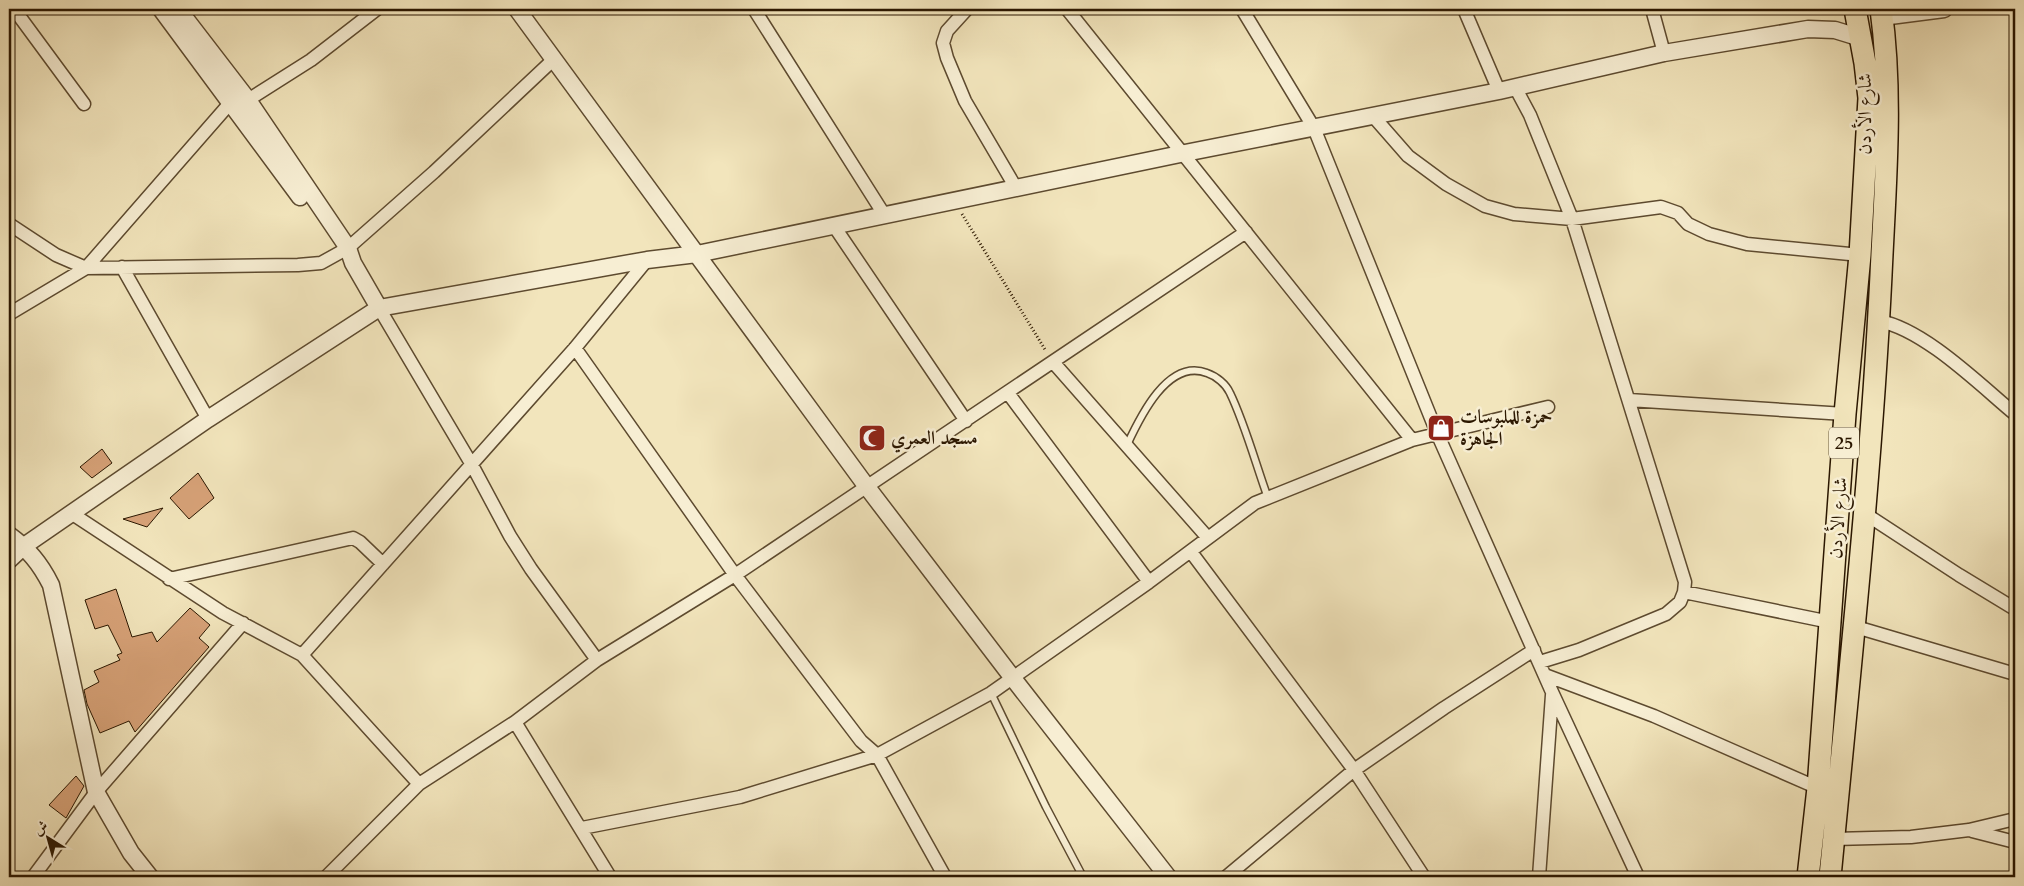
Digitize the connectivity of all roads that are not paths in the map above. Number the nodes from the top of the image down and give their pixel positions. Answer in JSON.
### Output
{"nodes":[{"id":1,"x":14,"y":9,"type":"edge"},
{"id":2,"x":161,"y":9,"type":"edge"},
{"id":3,"x":178,"y":9,"type":"edge"},
{"id":4,"x":377,"y":9,"type":"edge"},
{"id":5,"x":517,"y":9,"type":"edge"},
{"id":6,"x":754,"y":9,"type":"edge"},
{"id":7,"x":967,"y":9,"type":"edge"},
{"id":8,"x":1068,"y":9,"type":"edge"},
{"id":9,"x":1464,"y":9,"type":"edge"},
{"id":10,"x":1652,"y":9,"type":"edge"},
{"id":11,"x":1855,"y":9,"type":"edge"},
{"id":12,"x":1944,"y":9,"type":"edge"},
{"id":13,"x":1247,"y":12,"type":"edge"},
{"id":14,"x":1881,"y":13,"type":"edge"},
{"id":15,"x":1861,"y":38,"type":"junction"},
{"id":16,"x":1664,"y":53,"type":"junction"},
{"id":17,"x":553,"y":60,"type":"junction"},
{"id":18,"x":1516,"y":87,"type":"junction"},
{"id":19,"x":1499,"y":91,"type":"junction"},
{"id":20,"x":248,"y":100,"type":"junction"},
{"id":21,"x":231,"y":102,"type":"junction"},
{"id":22,"x":84,"y":104,"type":"dead end"},
{"id":23,"x":1373,"y":116,"type":"junction"},
{"id":24,"x":1314,"y":128,"type":"junction"},
{"id":25,"x":1185,"y":153,"type":"junction"},
{"id":26,"x":1016,"y":188,"type":"junction"},
{"id":27,"x":885,"y":216,"type":"junction"},
{"id":28,"x":1572,"y":220,"type":"junction"},
{"id":29,"x":9,"y":224,"type":"edge"},
{"id":30,"x":834,"y":226,"type":"junction"},
{"id":31,"x":1246,"y":232,"type":"junction"},
{"id":32,"x":697,"y":254,"type":"junction"},
{"id":33,"x":347,"y":255,"type":"junction"},
{"id":34,"x":1860,"y":255,"type":"junction"},
{"id":35,"x":647,"y":260,"type":"junction"},
{"id":36,"x":122,"y":267,"type":"junction"},
{"id":37,"x":86,"y":268,"type":"junction"},
{"id":38,"x":379,"y":308,"type":"junction"},
{"id":39,"x":9,"y":314,"type":"edge"},
{"id":40,"x":1879,"y":321,"type":"junction"},
{"id":41,"x":575,"y":348,"type":"junction"},
{"id":42,"x":1053,"y":362,"type":"junction"},
{"id":43,"x":1008,"y":393,"type":"junction"},
{"id":44,"x":1629,"y":400,"type":"junction"},
{"id":45,"x":1548,"y":407,"type":"dead end"},
{"id":46,"x":1845,"y":414,"type":"junction"},
{"id":47,"x":2015,"y":414,"type":"edge"},
{"id":48,"x":208,"y":419,"type":"junction"},
{"id":49,"x":966,"y":421,"type":"junction"},
{"id":50,"x":1437,"y":433,"type":"junction"},
{"id":51,"x":1412,"y":440,"type":"junction"},
{"id":52,"x":1126,"y":446,"type":"junction"},
{"id":53,"x":472,"y":464,"type":"junction"},
{"id":54,"x":1842,"y":480,"type":"junction"},
{"id":55,"x":1867,"y":483,"type":"junction"},
{"id":56,"x":868,"y":486,"type":"junction"},
{"id":57,"x":1268,"y":498,"type":"junction"},
{"id":58,"x":71,"y":513,"type":"junction"},
{"id":59,"x":1864,"y":513,"type":"junction"},
{"id":60,"x":9,"y":535,"type":"edge"},
{"id":61,"x":1208,"y":538,"type":"junction"},
{"id":62,"x":24,"y":546,"type":"junction"},
{"id":63,"x":1191,"y":552,"type":"junction"},
{"id":64,"x":9,"y":560,"type":"edge"},
{"id":65,"x":383,"y":564,"type":"junction"},
{"id":66,"x":735,"y":575,"type":"junction"},
{"id":67,"x":169,"y":579,"type":"junction"},
{"id":68,"x":1150,"y":582,"type":"junction"},
{"id":69,"x":1684,"y":592,"type":"junction"},
{"id":70,"x":2015,"y":609,"type":"edge"},
{"id":71,"x":1830,"y":622,"type":"junction"},
{"id":72,"x":243,"y":623,"type":"junction"},
{"id":73,"x":1856,"y":627,"type":"junction"},
{"id":74,"x":302,"y":656,"type":"junction"},
{"id":75,"x":1537,"y":656,"type":"junction"},
{"id":76,"x":597,"y":660,"type":"junction"},
{"id":77,"x":2015,"y":674,"type":"edge"},
{"id":78,"x":1545,"y":675,"type":"junction"},
{"id":79,"x":1012,"y":677,"type":"junction"},
{"id":80,"x":991,"y":692,"type":"junction"},
{"id":81,"x":1552,"y":692,"type":"junction"},
{"id":82,"x":515,"y":722,"type":"junction"},
{"id":83,"x":877,"y":755,"type":"junction"},
{"id":84,"x":1354,"y":770,"type":"junction"},
{"id":85,"x":419,"y":784,"type":"junction"},
{"id":86,"x":1818,"y":788,"type":"junction"},
{"id":87,"x":96,"y":792,"type":"junction"},
{"id":88,"x":2015,"y":818,"type":"edge"},
{"id":89,"x":582,"y":828,"type":"junction"},
{"id":90,"x":1969,"y":830,"type":"junction"},
{"id":91,"x":1834,"y":839,"type":"junction"},
{"id":92,"x":2015,"y":842,"type":"edge"},
{"id":93,"x":33,"y":877,"type":"edge"},
{"id":94,"x":150,"y":877,"type":"edge"},
{"id":95,"x":326,"y":877,"type":"edge"},
{"id":96,"x":610,"y":877,"type":"edge"},
{"id":97,"x":945,"y":877,"type":"edge"},
{"id":98,"x":1083,"y":877,"type":"edge"},
{"id":99,"x":1168,"y":877,"type":"edge"},
{"id":100,"x":1226,"y":877,"type":"edge"},
{"id":101,"x":1424,"y":877,"type":"edge"},
{"id":102,"x":1539,"y":877,"type":"edge"},
{"id":103,"x":1638,"y":877,"type":"edge"},
{"id":104,"x":1808,"y":877,"type":"edge"},
{"id":105,"x":1830,"y":877,"type":"edge"}],
"edges":[{"from":1,"to":22,"type":"street"},
{"from":2,"to":21,"type":"street"},
{"from":3,"to":20,"type":"street"},
{"from":4,"to":20,"type":"street"},
{"from":5,"to":17,"type":"street"},
{"from":6,"to":27,"type":"street"},
{"from":7,"to":26,"type":"street"},
{"from":8,"to":25,"type":"street"},
{"from":9,"to":19,"type":"street"},
{"from":10,"to":16,"type":"street"},
{"from":11,"to":15,"type":"highway","name":"شارع الأردن","number":"25"},
{"from":12,"to":14,"type":"street"},
{"from":13,"to":24,"type":"street"},
{"from":14,"to":40,"type":"highway","name":"شارع الأردن","number":"25"},
{"from":15,"to":16,"type":"street"},
{"from":15,"to":34,"type":"highway","name":"شارع الأردن","number":"25"},
{"from":16,"to":18,"type":"street"},
{"from":17,"to":32,"type":"street"},
{"from":17,"to":33,"type":"street"},
{"from":18,"to":19,"type":"street"},
{"from":18,"to":28,"type":"street"},
{"from":19,"to":23,"type":"street"},
{"from":20,"to":33,"type":"street"},
{"from":21,"to":33,"type":"street"},
{"from":21,"to":37,"type":"street"},
{"from":23,"to":24,"type":"street"},
{"from":23,"to":28,"type":"street"},
{"from":24,"to":25,"type":"street"},
{"from":24,"to":50,"type":"street"},
{"from":25,"to":26,"type":"street"},
{"from":25,"to":31,"type":"street"},
{"from":26,"to":27,"type":"street"},
{"from":27,"to":30,"type":"street"},
{"from":28,"to":34,"type":"street"},
{"from":28,"to":44,"type":"street"},
{"from":29,"to":37,"type":"street"},
{"from":30,"to":32,"type":"street"},
{"from":30,"to":49,"type":"street"},
{"from":31,"to":42,"type":"street"},
{"from":31,"to":51,"type":"street"},
{"from":32,"to":35,"type":"street"},
{"from":32,"to":56,"type":"street"},
{"from":33,"to":36,"type":"street"},
{"from":33,"to":38,"type":"street"},
{"from":34,"to":46,"type":"highway","name":"شارع الأردن","number":"25"},
{"from":35,"to":38,"type":"street"},
{"from":35,"to":41,"type":"street"},
{"from":36,"to":37,"type":"street"},
{"from":36,"to":48,"type":"street"},
{"from":37,"to":39,"type":"street"},
{"from":38,"to":48,"type":"street"},
{"from":38,"to":53,"type":"street"},
{"from":40,"to":47,"type":"street"},
{"from":40,"to":55,"type":"highway","name":"شارع الأردن","number":"25"},
{"from":41,"to":53,"type":"street"},
{"from":41,"to":66,"type":"street"},
{"from":42,"to":43,"type":"street"},
{"from":42,"to":52,"type":"street"},
{"from":43,"to":49,"type":"street"},
{"from":43,"to":68,"type":"street"},
{"from":44,"to":46,"type":"street"},
{"from":44,"to":69,"type":"street"},
{"from":45,"to":50,"type":"street"},
{"from":46,"to":54,"type":"highway","name":"شارع الأردن","number":"25"},
{"from":48,"to":58,"type":"street"},
{"from":49,"to":56,"type":"street"},
{"from":50,"to":51,"type":"street"},
{"from":50,"to":75,"type":"street"},
{"from":51,"to":57,"type":"street"},
{"from":52,"to":57,"type":"lane"},
{"from":52,"to":61,"type":"street"},
{"from":53,"to":65,"type":"street"},
{"from":53,"to":76,"type":"street"},
{"from":54,"to":55,"type":"highway"},
{"from":54,"to":71,"type":"highway","name":"شارع الأردن","number":"25"},
{"from":55,"to":59,"type":"highway","name":"شارع الأردن","number":"25"},
{"from":56,"to":66,"type":"street"},
{"from":56,"to":79,"type":"street"},
{"from":57,"to":61,"type":"street"},
{"from":58,"to":62,"type":"street"},
{"from":58,"to":67,"type":"street"},
{"from":59,"to":70,"type":"street"},
{"from":59,"to":73,"type":"highway","name":"شارع الأردن","number":"25"},
{"from":60,"to":62,"type":"street"},
{"from":61,"to":63,"type":"street"},
{"from":62,"to":64,"type":"street"},
{"from":62,"to":87,"type":"street"},
{"from":63,"to":68,"type":"street"},
{"from":63,"to":84,"type":"street"},
{"from":65,"to":67,"type":"street"},
{"from":65,"to":74,"type":"street"},
{"from":66,"to":76,"type":"street"},
{"from":66,"to":83,"type":"street"},
{"from":67,"to":72,"type":"street"},
{"from":68,"to":79,"type":"street"},
{"from":69,"to":71,"type":"street"},
{"from":69,"to":75,"type":"street"},
{"from":71,"to":86,"type":"highway","name":"شارع الأردن","number":"25"},
{"from":72,"to":74,"type":"street"},
{"from":72,"to":87,"type":"street"},
{"from":73,"to":77,"type":"street"},
{"from":73,"to":91,"type":"highway","name":"شارع الأردن","number":"25"},
{"from":74,"to":85,"type":"street"},
{"from":75,"to":78,"type":"street"},
{"from":75,"to":84,"type":"street"},
{"from":76,"to":82,"type":"street"},
{"from":78,"to":81,"type":"street"},
{"from":78,"to":86,"type":"street"},
{"from":79,"to":80,"type":"street"},
{"from":79,"to":99,"type":"street"},
{"from":80,"to":83,"type":"street"},
{"from":80,"to":98,"type":"lane"},
{"from":81,"to":102,"type":"street"},
{"from":81,"to":103,"type":"street"},
{"from":82,"to":85,"type":"street"},
{"from":82,"to":89,"type":"street"},
{"from":83,"to":89,"type":"street"},
{"from":83,"to":97,"type":"street"},
{"from":84,"to":100,"type":"street"},
{"from":84,"to":101,"type":"street"},
{"from":85,"to":95,"type":"street"},
{"from":86,"to":104,"type":"highway","name":"شارع الأردن","number":"25"},
{"from":87,"to":93,"type":"street"},
{"from":87,"to":94,"type":"street"},
{"from":88,"to":90,"type":"street"},
{"from":89,"to":96,"type":"street"},
{"from":90,"to":91,"type":"street"},
{"from":90,"to":92,"type":"street"},
{"from":91,"to":105,"type":"highway","name":"شارع الأردن","number":"25"}]}
